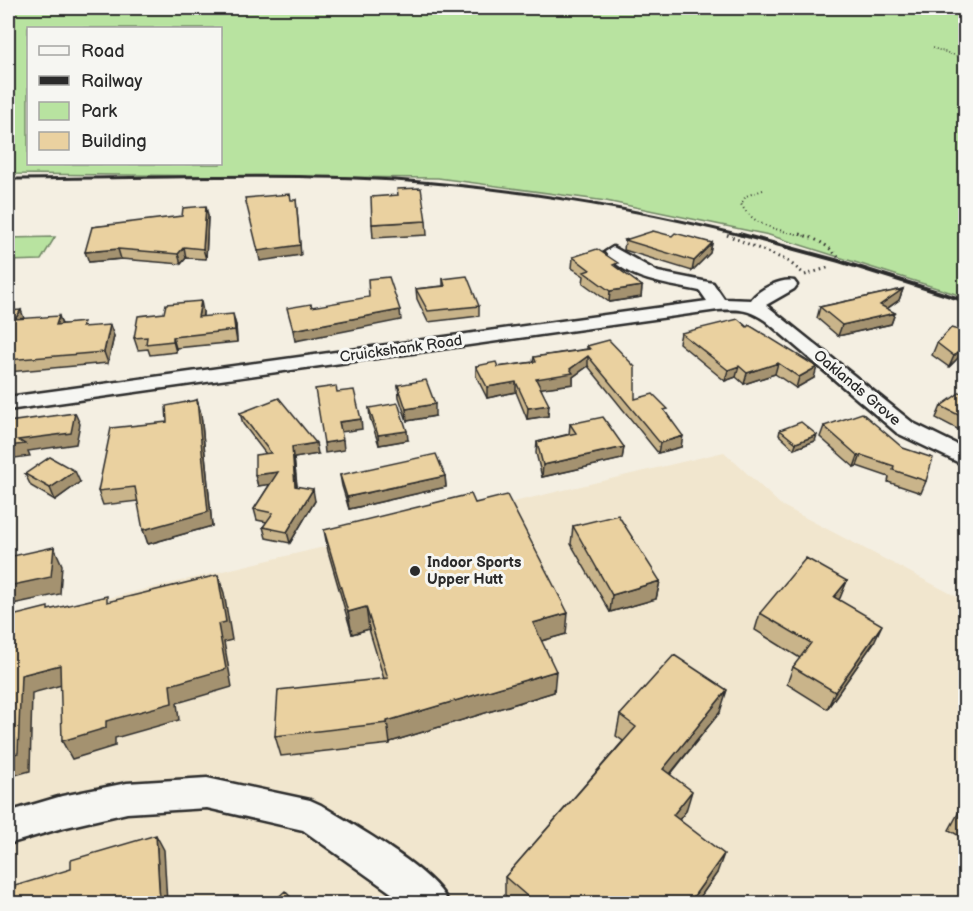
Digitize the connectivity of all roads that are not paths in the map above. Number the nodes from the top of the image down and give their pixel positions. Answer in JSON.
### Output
{"nodes":[{"id":1,"x":614,"y":252,"type":"dead end"},
{"id":2,"x":788,"y":285,"type":"road end"},
{"id":3,"x":718,"y":305,"type":"junction"},
{"id":4,"x":756,"y":306,"type":"junction"},
{"id":5,"x":8,"y":404,"type":"edge"},
{"id":6,"x":966,"y":459,"type":"edge"},
{"id":7,"x":8,"y":828,"type":"edge"},
{"id":8,"x":432,"y":903,"type":"edge"}],
"edges":[{"from":1,"to":3,"type":"street"},
{"from":2,"to":4,"type":"street"},
{"from":3,"to":4,"type":"street","name":"Cruickshank Road"},
{"from":3,"to":5,"type":"street","name":"Cruickshank Road"},
{"from":4,"to":6,"type":"street","name":"Oaklands Grove"},
{"from":7,"to":8,"type":"street"}]}
